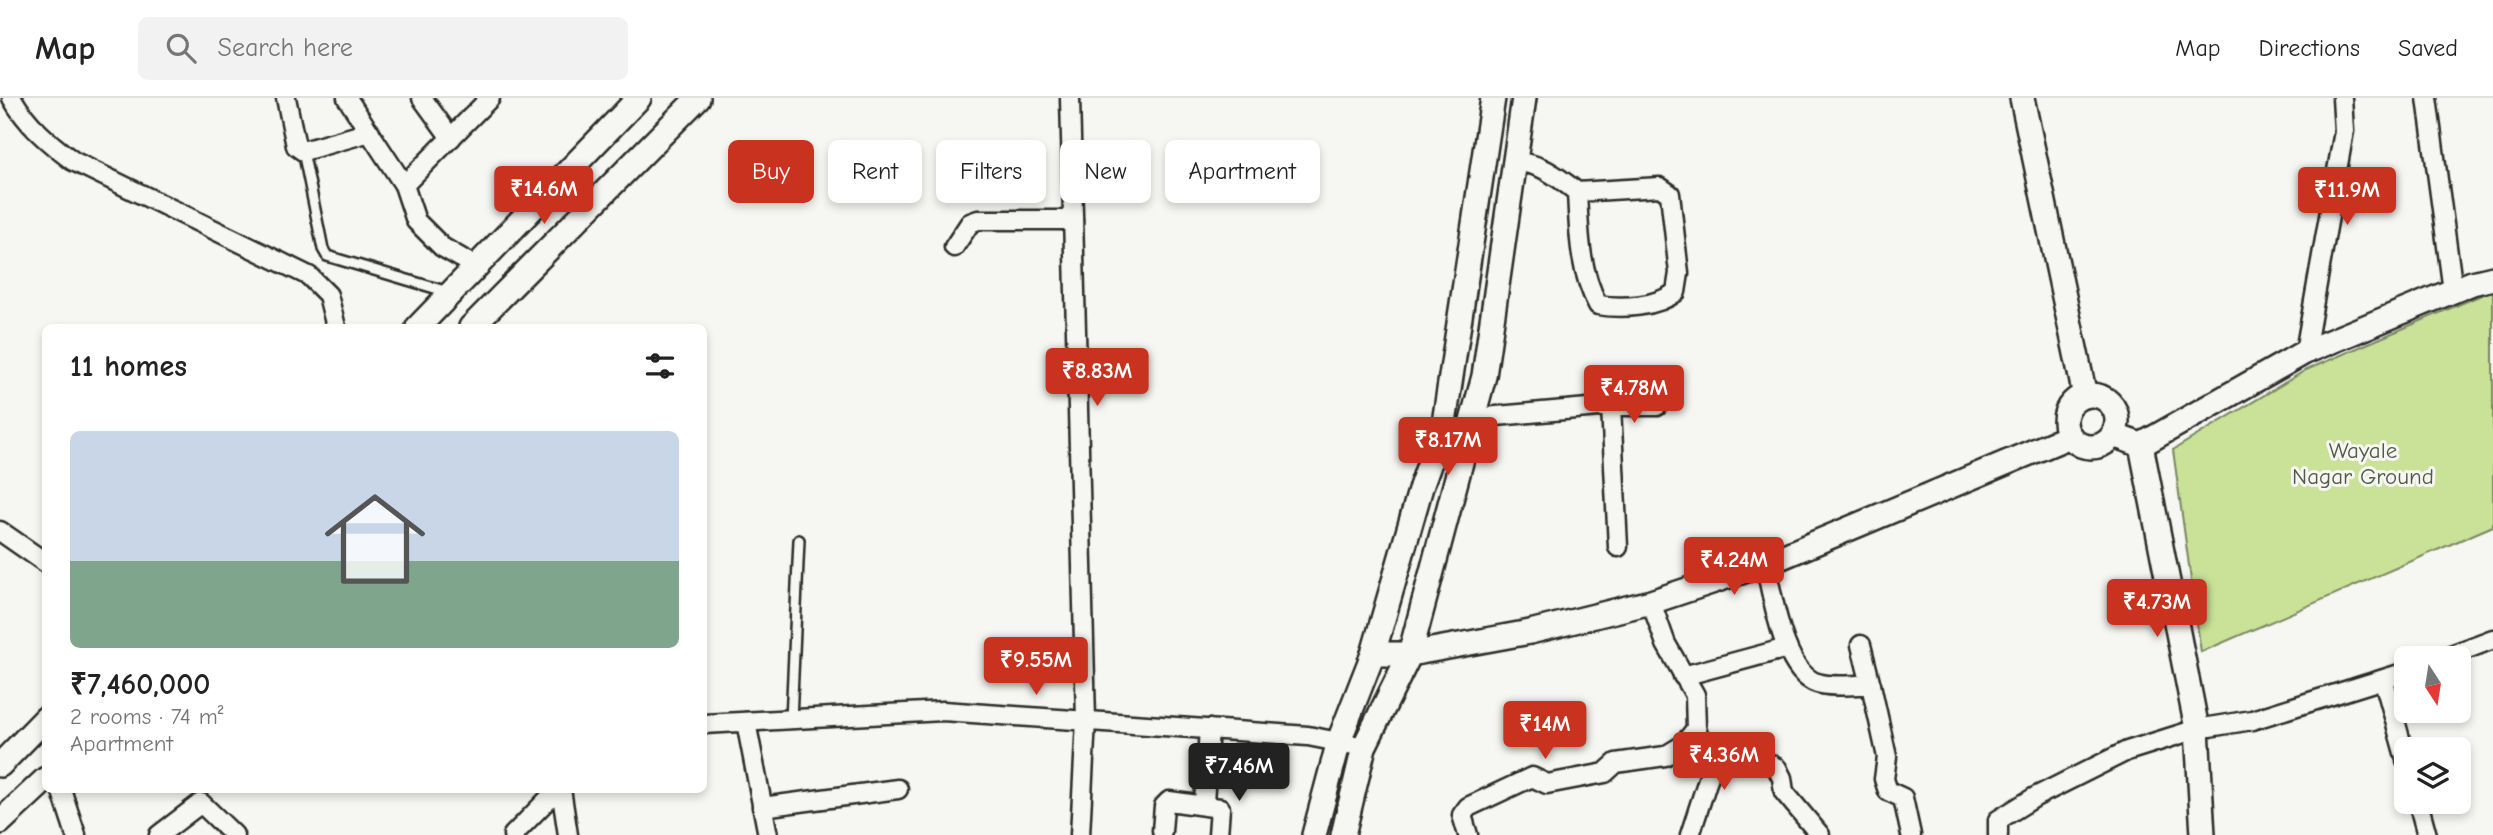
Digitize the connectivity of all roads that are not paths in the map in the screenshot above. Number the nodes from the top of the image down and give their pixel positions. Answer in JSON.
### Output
{"nodes":[{"id":1,"x":12,"y":98,"type":"edge"},
{"id":2,"x":286,"y":98,"type":"edge"},
{"id":3,"x":347,"y":98,"type":"edge"},
{"id":4,"x":422,"y":98,"type":"edge"},
{"id":5,"x":490,"y":98,"type":"edge"},
{"id":6,"x":639,"y":98,"type":"edge"},
{"id":7,"x":698,"y":98,"type":"edge"},
{"id":8,"x":1070,"y":98,"type":"edge"},
{"id":9,"x":1493,"y":98,"type":"edge"},
{"id":10,"x":1524,"y":98,"type":"edge"},
{"id":11,"x":2022,"y":98,"type":"edge"},
{"id":12,"x":2343,"y":98,"type":"edge"},
{"id":13,"x":2427,"y":98,"type":"edge"},
{"id":14,"x":370,"y":132,"type":"junction"},
{"id":15,"x":451,"y":138,"type":"junction"},
{"id":16,"x":303,"y":151,"type":"junction"},
{"id":17,"x":1513,"y":162,"type":"junction"},
{"id":18,"x":404,"y":185,"type":"junction"},
{"id":19,"x":1577,"y":192,"type":"junction"},
{"id":20,"x":1073,"y":220,"type":"junction"},
{"id":21,"x":954,"y":247,"type":"dead end"},
{"id":22,"x":475,"y":266,"type":"junction"},
{"id":23,"x":2493,"y":278,"type":"edge"},
{"id":24,"x":2453,"y":291,"type":"junction"},
{"id":25,"x":449,"y":292,"type":"junction"},
{"id":26,"x":335,"y":324,"type":"edge"},
{"id":27,"x":421,"y":324,"type":"edge"},
{"id":28,"x":474,"y":324,"type":"edge"},
{"id":29,"x":2305,"y":352,"type":"junction"},
{"id":30,"x":2085,"y":396,"type":"junction"},
{"id":31,"x":1611,"y":406,"type":"junction"},
{"id":32,"x":1657,"y":406,"type":"dead end"},
{"id":33,"x":1474,"y":418,"type":"junction"},
{"id":34,"x":2113,"y":435,"type":"junction"},
{"id":35,"x":2070,"y":436,"type":"junction"},
{"id":36,"x":2141,"y":445,"type":"junction"},
{"id":37,"x":0,"y":531,"type":"edge"},
{"id":38,"x":799,"y":540,"type":"dead end"},
{"id":39,"x":1618,"y":547,"type":"dead end"},
{"id":40,"x":42,"y":560,"type":"edge"},
{"id":41,"x":1765,"y":564,"type":"junction"},
{"id":42,"x":1651,"y":602,"type":"junction"},
{"id":43,"x":2493,"y":639,"type":"edge"},
{"id":44,"x":1861,"y":645,"type":"dead end"},
{"id":45,"x":2471,"y":647,"type":"edge"},
{"id":46,"x":1787,"y":648,"type":"junction"},
{"id":47,"x":1373,"y":653,"type":"junction"},
{"id":48,"x":1410,"y":654,"type":"junction"},
{"id":49,"x":1684,"y":676,"type":"junction"},
{"id":50,"x":2394,"y":677,"type":"edge"},
{"id":51,"x":2384,"y":681,"type":"junction"},
{"id":52,"x":1871,"y":685,"type":"junction"},
{"id":53,"x":791,"y":720,"type":"junction"},
{"id":54,"x":1086,"y":720,"type":"junction"},
{"id":55,"x":42,"y":722,"type":"edge"},
{"id":56,"x":746,"y":722,"type":"junction"},
{"id":57,"x":707,"y":724,"type":"edge"},
{"id":58,"x":1209,"y":729,"type":"junction"},
{"id":59,"x":1696,"y":729,"type":"junction"},
{"id":60,"x":2197,"y":729,"type":"junction"},
{"id":61,"x":2400,"y":737,"type":"edge"},
{"id":62,"x":1339,"y":741,"type":"junction"},
{"id":63,"x":1364,"y":747,"type":"junction"},
{"id":64,"x":1704,"y":747,"type":"junction"},
{"id":65,"x":2,"y":760,"type":"edge"},
{"id":66,"x":42,"y":783,"type":"edge"},
{"id":67,"x":898,"y":789,"type":"dead end"},
{"id":68,"x":62,"y":793,"type":"edge"},
{"id":69,"x":556,"y":793,"type":"edge"},
{"id":70,"x":561,"y":793,"type":"edge"},
{"id":71,"x":1204,"y":803,"type":"junction"},
{"id":72,"x":762,"y":807,"type":"junction"},
{"id":73,"x":2421,"y":814,"type":"edge"},
{"id":74,"x":0,"y":821,"type":"edge"},
{"id":75,"x":1162,"y":831,"type":"dead end"},
{"id":76,"x":76,"y":835,"type":"edge"},
{"id":77,"x":159,"y":835,"type":"edge"},
{"id":78,"x":234,"y":835,"type":"edge"},
{"id":79,"x":513,"y":835,"type":"edge"},
{"id":80,"x":568,"y":835,"type":"edge"},
{"id":81,"x":768,"y":835,"type":"edge"},
{"id":82,"x":1080,"y":835,"type":"edge"},
{"id":83,"x":1218,"y":835,"type":"edge"},
{"id":84,"x":1314,"y":835,"type":"edge"},
{"id":85,"x":1343,"y":835,"type":"edge"},
{"id":86,"x":1468,"y":835,"type":"edge"},
{"id":87,"x":1690,"y":835,"type":"edge"},
{"id":88,"x":1820,"y":835,"type":"edge"},
{"id":89,"x":1911,"y":835,"type":"edge"},
{"id":90,"x":1998,"y":835,"type":"edge"},
{"id":91,"x":2203,"y":835,"type":"edge"},
{"id":92,"x":2427,"y":835,"type":"edge"}],
"edges":[{"from":1,"to":26,"type":"street"},
{"from":2,"to":16,"type":"street"},
{"from":3,"to":14,"type":"street"},
{"from":4,"to":15,"type":"street"},
{"from":5,"to":15,"type":"street"},
{"from":6,"to":22,"type":"street"},
{"from":7,"to":28,"type":"street"},
{"from":8,"to":20,"type":"street"},
{"from":9,"to":47,"type":"street"},
{"from":10,"to":17,"type":"street"},
{"from":11,"to":30,"type":"street"},
{"from":12,"to":29,"type":"street"},
{"from":13,"to":24,"type":"street"},
{"from":14,"to":16,"type":"street"},
{"from":14,"to":18,"type":"street"},
{"from":15,"to":18,"type":"street"},
{"from":16,"to":25,"type":"lane"},
{"from":17,"to":19,"type":"street"},
{"from":17,"to":33,"type":"street"},
{"from":18,"to":22,"type":"street"},
{"from":19,"to":19,"type":"street"},
{"from":20,"to":21,"type":"street"},
{"from":20,"to":54,"type":"street"},
{"from":22,"to":25,"type":"street"},
{"from":23,"to":24,"type":"street"},
{"from":24,"to":29,"type":"street"},
{"from":25,"to":27,"type":"street"},
{"from":29,"to":36,"type":"street"},
{"from":30,"to":34,"type":"street"},
{"from":30,"to":35,"type":"street"},
{"from":31,"to":32,"type":"street"},
{"from":31,"to":33,"type":"street"},
{"from":31,"to":39,"type":"street"},
{"from":33,"to":48,"type":"street"},
{"from":34,"to":35,"type":"street"},
{"from":34,"to":36,"type":"street"},
{"from":35,"to":41,"type":"street"},
{"from":36,"to":60,"type":"street"},
{"from":37,"to":40,"type":"street"},
{"from":38,"to":53,"type":"lane"},
{"from":41,"to":42,"type":"street"},
{"from":41,"to":46,"type":"street"},
{"from":42,"to":48,"type":"street"},
{"from":42,"to":49,"type":"street"},
{"from":43,"to":45,"type":"street"},
{"from":44,"to":52,"type":"street"},
{"from":46,"to":49,"type":"street"},
{"from":46,"to":52,"type":"street"},
{"from":47,"to":48,"type":"street"},
{"from":47,"to":62,"type":"street"},
{"from":48,"to":63,"type":"street"},
{"from":49,"to":59,"type":"street"},
{"from":50,"to":51,"type":"street"},
{"from":51,"to":60,"type":"street"},
{"from":51,"to":61,"type":"street"},
{"from":52,"to":89,"type":"street"},
{"from":53,"to":54,"type":"street"},
{"from":53,"to":56,"type":"street"},
{"from":54,"to":58,"type":"street"},
{"from":54,"to":82,"type":"street"},
{"from":55,"to":65,"type":"street"},
{"from":56,"to":57,"type":"street"},
{"from":56,"to":72,"type":"street"},
{"from":58,"to":62,"type":"street"},
{"from":58,"to":71,"type":"street"},
{"from":59,"to":64,"type":"street"},
{"from":59,"to":86,"type":"street"},
{"from":60,"to":90,"type":"street"},
{"from":60,"to":91,"type":"street"},
{"from":62,"to":63,"type":"street"},
{"from":62,"to":84,"type":"street"},
{"from":63,"to":85,"type":"street"},
{"from":64,"to":87,"type":"street"},
{"from":64,"to":88,"type":"street"},
{"from":66,"to":74,"type":"street"},
{"from":67,"to":72,"type":"street"},
{"from":68,"to":76,"type":"street"},
{"from":69,"to":79,"type":"street"},
{"from":70,"to":80,"type":"street"},
{"from":71,"to":75,"type":"street"},
{"from":71,"to":83,"type":"street"},
{"from":72,"to":81,"type":"street"},
{"from":73,"to":92,"type":"street"},
{"from":77,"to":78,"type":"street"}]}
